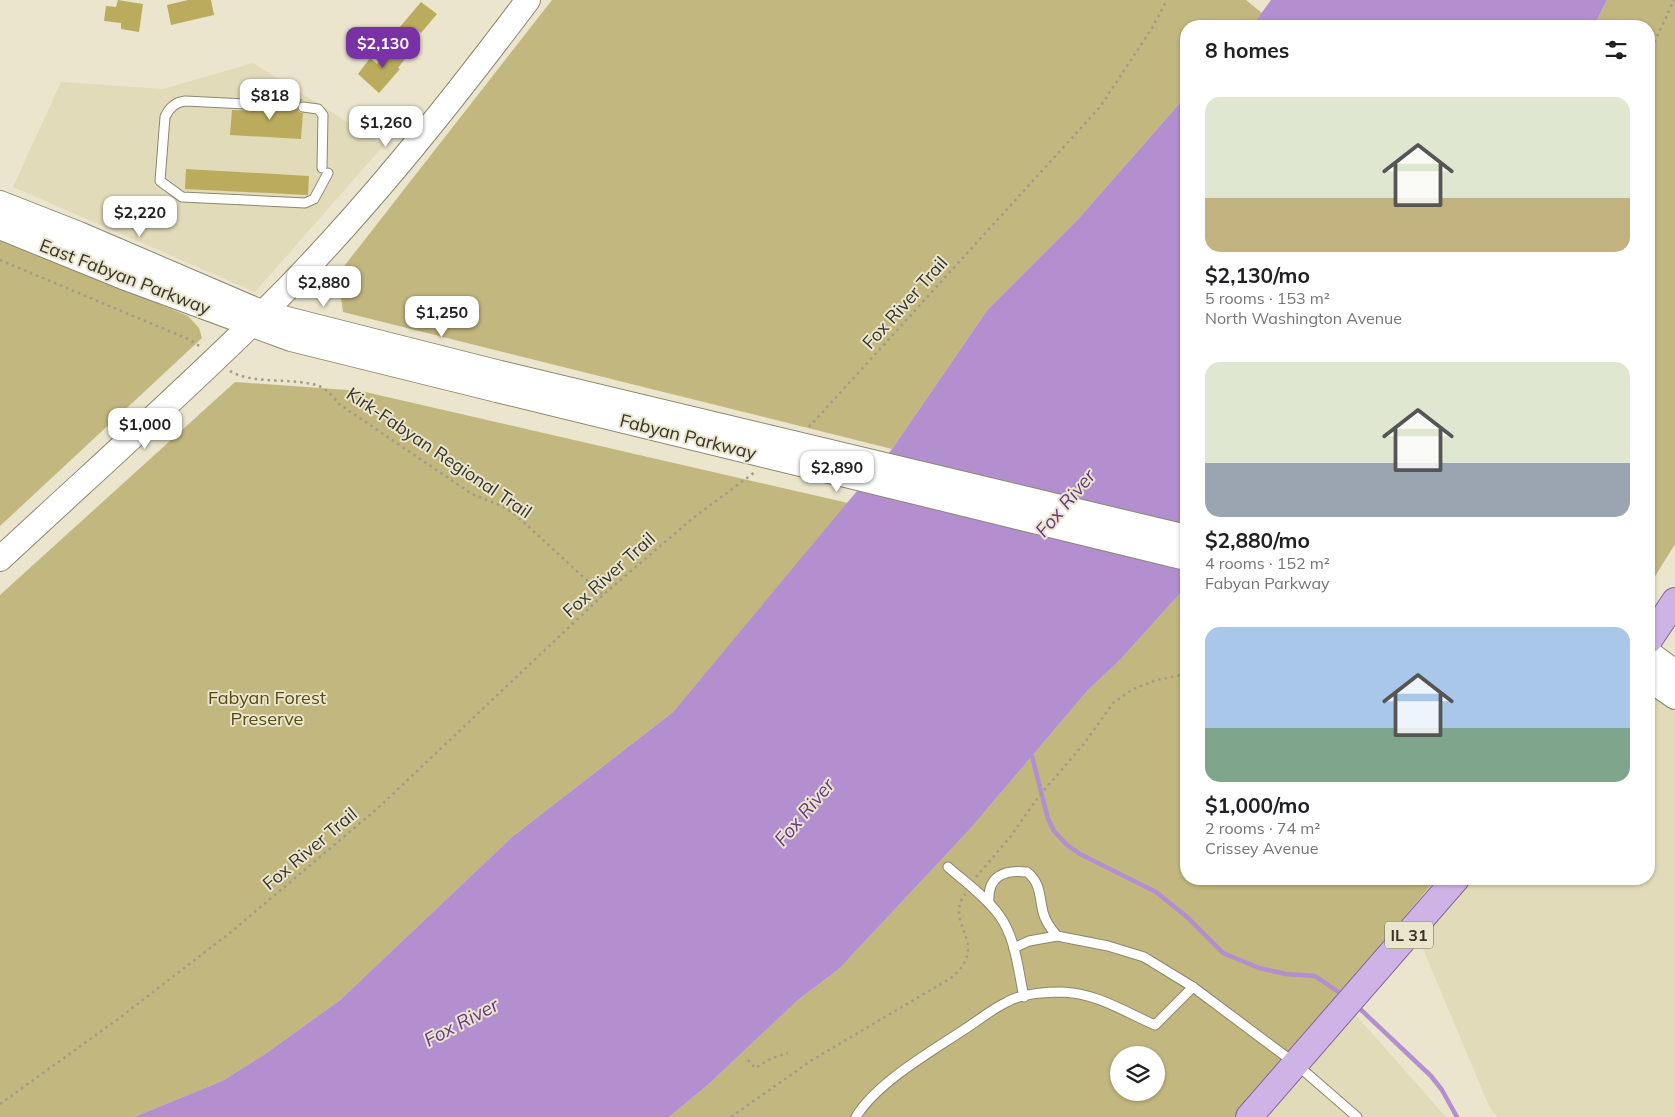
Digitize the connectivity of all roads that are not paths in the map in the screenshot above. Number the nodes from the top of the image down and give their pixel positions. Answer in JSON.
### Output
{"nodes":[{"id":1,"x":528,"y":0,"type":"edge"},
{"id":2,"x":267,"y":105,"type":"dead end"},
{"id":3,"x":303,"y":107,"type":"dead end"},
{"id":4,"x":0,"y":203,"type":"edge"},
{"id":5,"x":0,"y":227,"type":"edge"},
{"id":6,"x":257,"y":319,"type":"junction"},
{"id":7,"x":498,"y":381,"type":"junction"},
{"id":8,"x":1180,"y":536,"type":"edge"},
{"id":9,"x":1180,"y":556,"type":"edge"},
{"id":10,"x":0,"y":558,"type":"edge"},
{"id":11,"x":1675,"y":601,"type":"edge"},
{"id":12,"x":1655,"y":631,"type":"edge"},
{"id":13,"x":1655,"y":657,"type":"edge"},
{"id":14,"x":1675,"y":672,"type":"edge"},
{"id":15,"x":1655,"y":683,"type":"edge"},
{"id":16,"x":1675,"y":697,"type":"edge"},
{"id":17,"x":948,"y":867,"type":"dead end"},
{"id":18,"x":1451,"y":885,"type":"edge"},
{"id":19,"x":989,"y":903,"type":"junction"},
{"id":20,"x":1057,"y":936,"type":"junction"},
{"id":21,"x":1014,"y":948,"type":"junction"},
{"id":22,"x":1193,"y":988,"type":"junction"},
{"id":23,"x":1024,"y":997,"type":"junction"},
{"id":24,"x":1296,"y":1064,"type":"junction"},
{"id":25,"x":856,"y":1117,"type":"edge"},
{"id":26,"x":1249,"y":1117,"type":"edge"},
{"id":27,"x":1357,"y":1117,"type":"edge"}],
"edges":[{"from":1,"to":6,"type":"main road"},
{"from":2,"to":3,"type":"lane"},
{"from":4,"to":6,"type":"main road","name":"East Fabyan Parkway"},
{"from":5,"to":6,"type":"main road","name":"East Fabyan Parkway"},
{"from":6,"to":7,"type":"main road","name":"Fabyan Parkway"},
{"from":6,"to":10,"type":"main road"},
{"from":7,"to":8,"type":"main road","name":"Fabyan Parkway","bridge":true},
{"from":7,"to":9,"type":"main road","name":"Fabyan Parkway","bridge":true},
{"from":11,"to":12,"type":"main road"},
{"from":13,"to":14,"type":"main road"},
{"from":15,"to":16,"type":"main road"},
{"from":17,"to":19,"type":"lane"},
{"from":18,"to":24,"type":"main road","number":"IL 31"},
{"from":19,"to":20,"type":"lane"},
{"from":19,"to":21,"type":"lane"},
{"from":20,"to":21,"type":"lane"},
{"from":20,"to":22,"type":"lane"},
{"from":21,"to":23,"type":"lane"},
{"from":22,"to":23,"type":"lane"},
{"from":22,"to":24,"type":"lane"},
{"from":23,"to":25,"type":"lane"},
{"from":24,"to":26,"type":"main road","number":"IL 31"},
{"from":24,"to":27,"type":"lane"}]}
